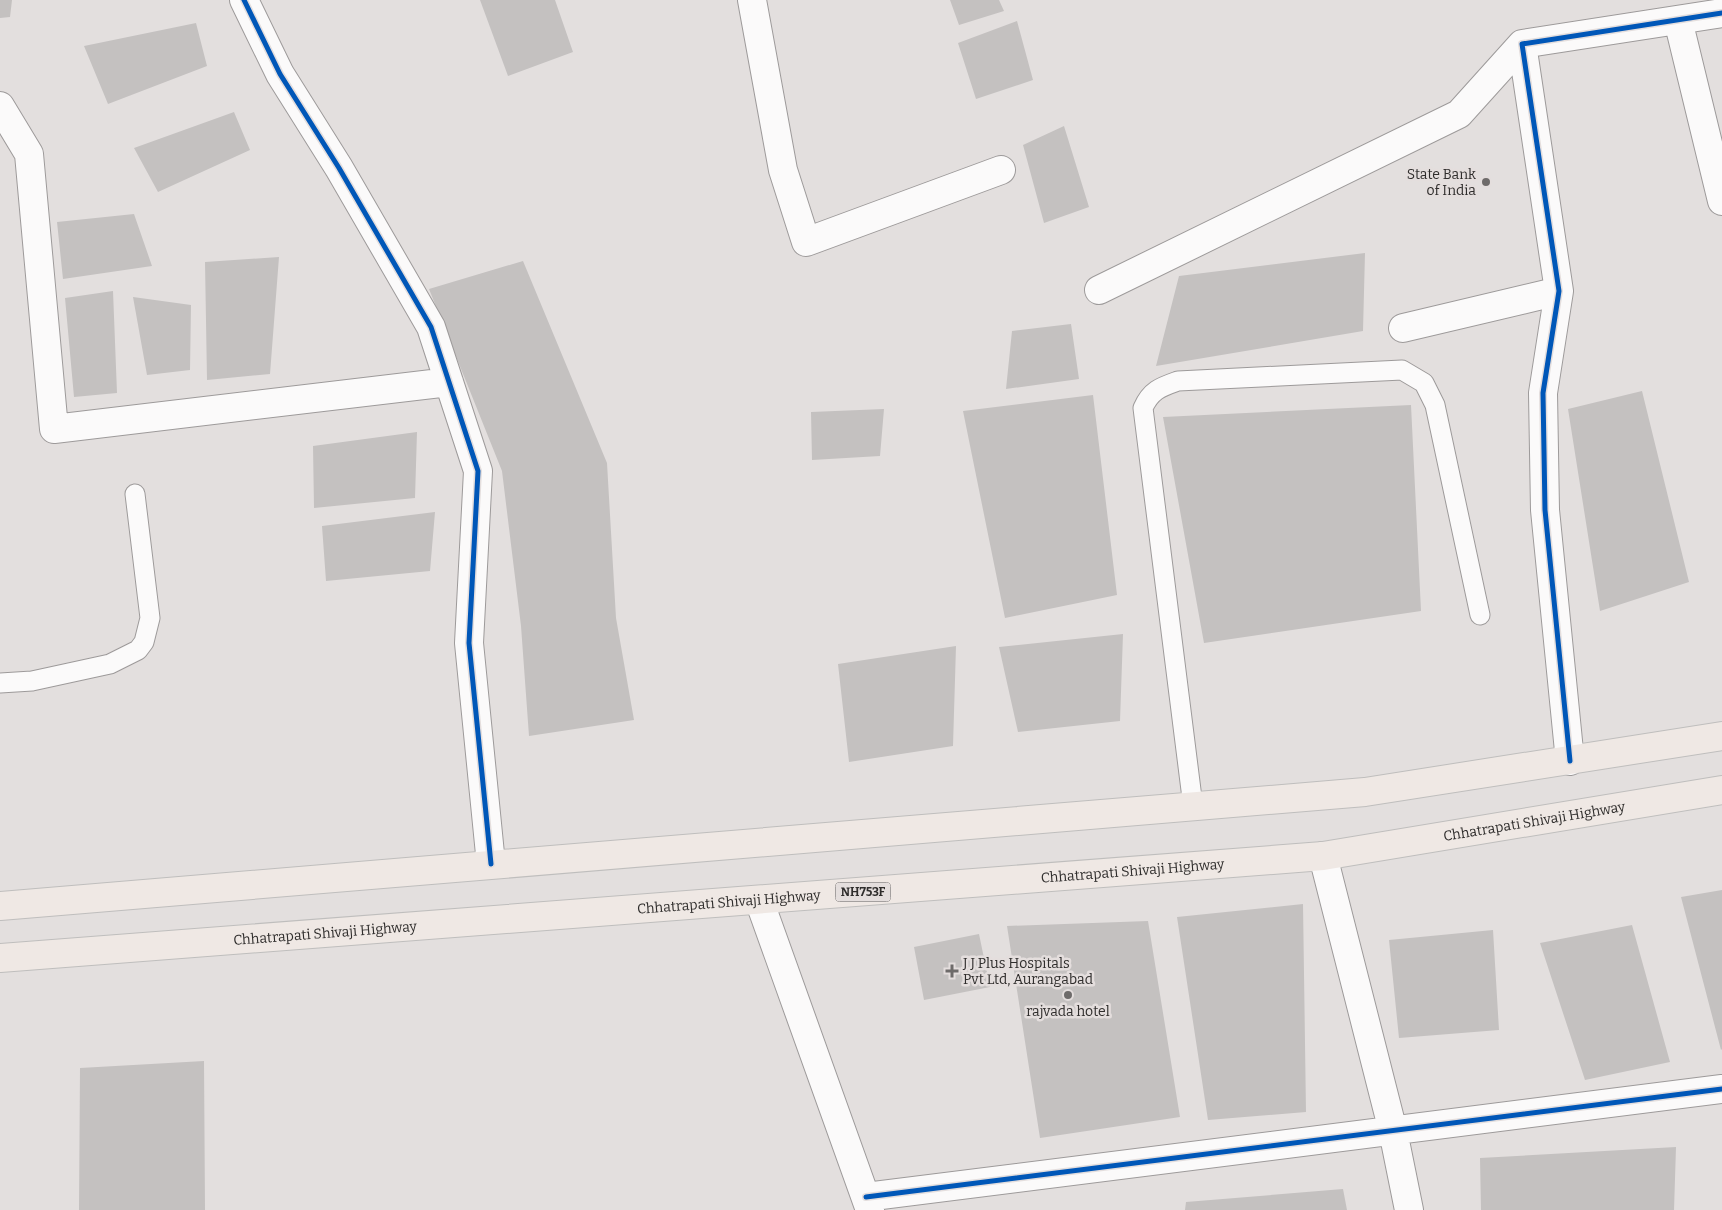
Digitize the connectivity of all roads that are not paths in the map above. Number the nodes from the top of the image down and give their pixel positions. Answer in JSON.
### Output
{"nodes":[{"id":1,"x":244,"y":0,"type":"edge"},
{"id":2,"x":752,"y":0,"type":"edge"},
{"id":3,"x":1722,"y":14,"type":"edge"},
{"id":4,"x":1678,"y":20,"type":"junction"},
{"id":5,"x":1522,"y":44,"type":"junction"},
{"id":6,"x":0,"y":106,"type":"edge"},
{"id":7,"x":1001,"y":170,"type":"dead end"},
{"id":8,"x":1722,"y":201,"type":"edge"},
{"id":9,"x":1099,"y":290,"type":"dead end"},
{"id":10,"x":1559,"y":291,"type":"junction"},
{"id":11,"x":1403,"y":328,"type":"dead end"},
{"id":12,"x":449,"y":382,"type":"junction"},
{"id":13,"x":135,"y":494,"type":"dead end"},
{"id":14,"x":1480,"y":615,"type":"dead end"},
{"id":15,"x":0,"y":683,"type":"edge"},
{"id":16,"x":1722,"y":736,"type":"edge"},
{"id":17,"x":1570,"y":761,"type":"junction"},
{"id":18,"x":1722,"y":790,"type":"edge"},
{"id":19,"x":1192,"y":806,"type":"junction"},
{"id":20,"x":1323,"y":856,"type":"junction"},
{"id":21,"x":490,"y":864,"type":"junction"},
{"id":22,"x":759,"y":900,"type":"junction"},
{"id":23,"x":0,"y":906,"type":"edge"},
{"id":24,"x":0,"y":958,"type":"edge"},
{"id":25,"x":1722,"y":1089,"type":"edge"},
{"id":26,"x":1393,"y":1131,"type":"junction"},
{"id":27,"x":868,"y":1204,"type":"edge"},
{"id":28,"x":1409,"y":1210,"type":"edge"}],
"edges":[{"from":1,"to":12,"type":"street"},
{"from":2,"to":7,"type":"street"},
{"from":3,"to":4,"type":"street"},
{"from":4,"to":5,"type":"street"},
{"from":4,"to":8,"type":"street"},
{"from":5,"to":9,"type":"street"},
{"from":5,"to":10,"type":"street"},
{"from":6,"to":12,"type":"street"},
{"from":10,"to":11,"type":"street"},
{"from":10,"to":17,"type":"street"},
{"from":12,"to":21,"type":"street"},
{"from":13,"to":15,"type":"lane"},
{"from":14,"to":19,"type":"lane"},
{"from":16,"to":17,"type":"highway"},
{"from":17,"to":19,"type":"highway"},
{"from":18,"to":20,"type":"highway","name":"Chhatrapati Shivaji Highway","number":"NH753F"},
{"from":19,"to":21,"type":"highway"},
{"from":20,"to":22,"type":"highway","name":"Chhatrapati Shivaji Highway","number":"NH753F"},
{"from":20,"to":26,"type":"street"},
{"from":21,"to":23,"type":"highway"},
{"from":22,"to":24,"type":"highway","name":"Chhatrapati Shivaji Highway","number":"NH753F"},
{"from":22,"to":27,"type":"street"},
{"from":25,"to":26,"type":"street"},
{"from":26,"to":27,"type":"street"},
{"from":26,"to":28,"type":"street"}]}
